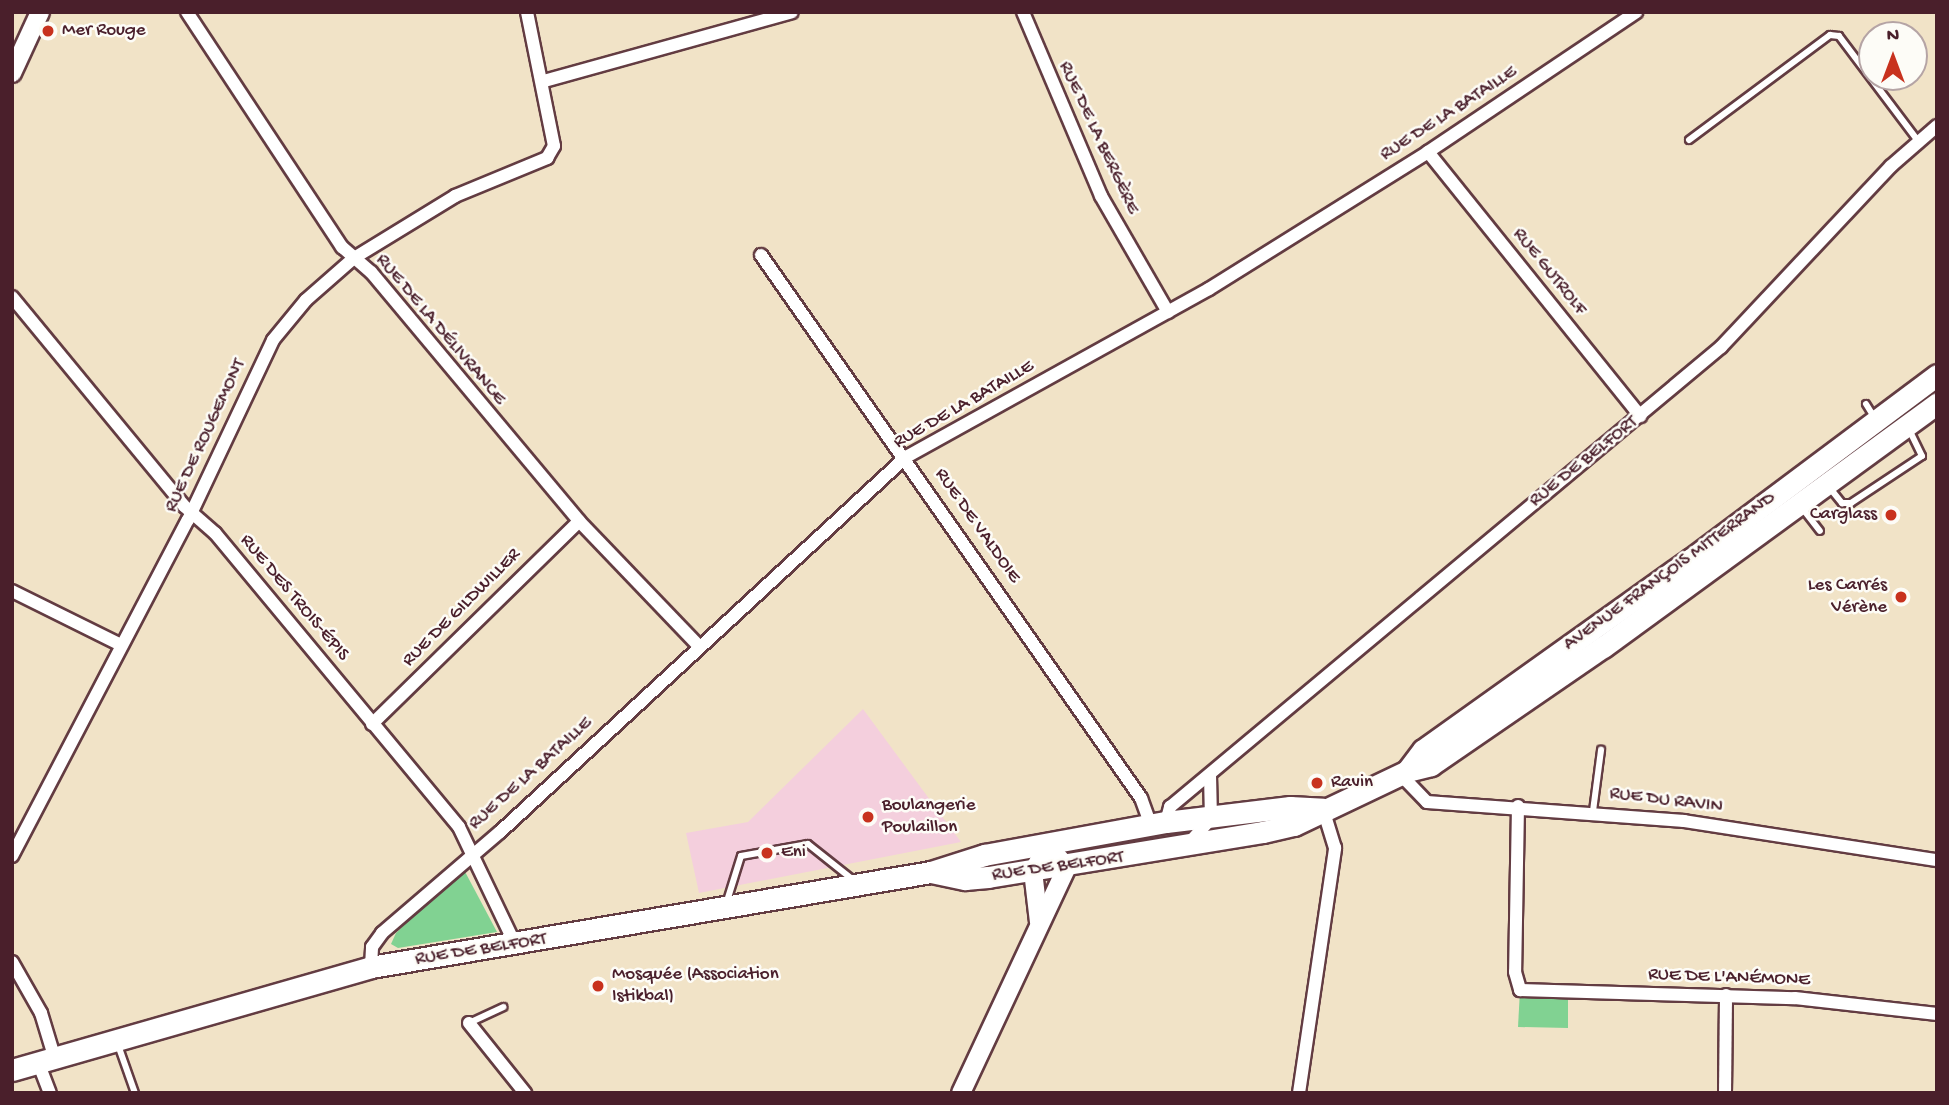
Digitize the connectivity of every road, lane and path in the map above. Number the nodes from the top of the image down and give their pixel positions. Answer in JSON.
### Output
{"nodes":[{"id":1,"x":40,"y":12,"type":"edge"},
{"id":2,"x":187,"y":12,"type":"edge"},
{"id":3,"x":527,"y":12,"type":"edge"},
{"id":4,"x":792,"y":12,"type":"edge"},
{"id":5,"x":1023,"y":12,"type":"edge"},
{"id":6,"x":1636,"y":12,"type":"edge"},
{"id":7,"x":12,"y":73,"type":"edge"},
{"id":8,"x":544,"y":81,"type":"junction"},
{"id":9,"x":1937,"y":126,"type":"edge"},
{"id":10,"x":1689,"y":140,"type":"dead end"},
{"id":11,"x":1918,"y":141,"type":"junction"},
{"id":12,"x":1428,"y":152,"type":"junction"},
{"id":13,"x":761,"y":255,"type":"dead end"},
{"id":14,"x":354,"y":258,"type":"junction"},
{"id":15,"x":12,"y":297,"type":"edge"},
{"id":16,"x":1168,"y":312,"type":"junction"},
{"id":17,"x":1937,"y":375,"type":"edge"},
{"id":18,"x":1937,"y":403,"type":"edge"},
{"id":19,"x":1870,"y":412,"type":"junction"},
{"id":20,"x":1640,"y":416,"type":"junction"},
{"id":21,"x":1906,"y":425,"type":"junction"},
{"id":22,"x":1888,"y":438,"type":"junction"},
{"id":23,"x":906,"y":457,"type":"junction"},
{"id":24,"x":1820,"y":475,"type":"junction"},
{"id":25,"x":1792,"y":495,"type":"junction"},
{"id":26,"x":191,"y":511,"type":"junction"},
{"id":27,"x":579,"y":521,"type":"junction"},
{"id":28,"x":1820,"y":531,"type":"dead end"},
{"id":29,"x":12,"y":591,"type":"edge"},
{"id":30,"x":121,"y":645,"type":"junction"},
{"id":31,"x":698,"y":645,"type":"junction"},
{"id":32,"x":372,"y":724,"type":"junction"},
{"id":33,"x":1601,"y":750,"type":"dead end"},
{"id":34,"x":1403,"y":773,"type":"junction"},
{"id":35,"x":1210,"y":775,"type":"junction"},
{"id":36,"x":1518,"y":806,"type":"junction"},
{"id":37,"x":1323,"y":809,"type":"junction"},
{"id":38,"x":1593,"y":811,"type":"junction"},
{"id":39,"x":1210,"y":819,"type":"junction"},
{"id":40,"x":1159,"y":824,"type":"junction"},
{"id":41,"x":1048,"y":846,"type":"junction"},
{"id":42,"x":1185,"y":848,"type":"junction"},
{"id":43,"x":469,"y":854,"type":"junction"},
{"id":44,"x":12,"y":856,"type":"edge"},
{"id":45,"x":1937,"y":860,"type":"edge"},
{"id":46,"x":1067,"y":866,"type":"junction"},
{"id":47,"x":1033,"y":871,"type":"junction"},
{"id":48,"x":931,"y":872,"type":"junction"},
{"id":49,"x":859,"y":884,"type":"junction"},
{"id":50,"x":725,"y":908,"type":"junction"},
{"id":51,"x":1039,"y":922,"type":"junction"},
{"id":52,"x":515,"y":944,"type":"junction"},
{"id":53,"x":12,"y":962,"type":"edge"},
{"id":54,"x":371,"y":967,"type":"junction"},
{"id":55,"x":1726,"y":995,"type":"junction"},
{"id":56,"x":504,"y":1007,"type":"dead end"},
{"id":57,"x":1937,"y":1014,"type":"edge"},
{"id":58,"x":469,"y":1023,"type":"joint"},
{"id":59,"x":115,"y":1037,"type":"junction"},
{"id":60,"x":46,"y":1059,"type":"junction"},
{"id":61,"x":12,"y":1070,"type":"edge"},
{"id":62,"x":12,"y":1076,"type":"edge"},
{"id":63,"x":50,"y":1093,"type":"edge"},
{"id":64,"x":135,"y":1093,"type":"edge"},
{"id":65,"x":525,"y":1093,"type":"edge"},
{"id":66,"x":961,"y":1093,"type":"edge"},
{"id":67,"x":1299,"y":1093,"type":"edge"},
{"id":68,"x":1725,"y":1093,"type":"edge"}],
"edges":[{"from":1,"to":7,"type":"main road"},
{"from":2,"to":14,"type":"street","name":"RUE DE LA DÉLIVRANCE"},
{"from":3,"to":8,"type":"street"},
{"from":4,"to":8,"type":"street"},
{"from":5,"to":16,"type":"street","name":"RUE DE LA BERGÈRE"},
{"from":6,"to":12,"type":"street","name":"RUE DE LA BATAILLE"},
{"from":8,"to":14,"type":"street","name":"RUE DE ROUGEMONT"},
{"from":9,"to":11,"type":"street","name":"RUE DE BELFORT"},
{"from":10,"to":11,"type":"lane"},
{"from":11,"to":20,"type":"street","name":"RUE DE BELFORT"},
{"from":12,"to":16,"type":"street","name":"RUE DE LA BATAILLE"},
{"from":12,"to":20,"type":"street","name":"RUE GUTROLF"},
{"from":13,"to":23,"type":"street","name":"RUE DE VALDOIE"},
{"from":14,"to":26,"type":"street","name":"RUE DE ROUGEMONT"},
{"from":14,"to":27,"type":"street","name":"RUE DE LA DÉLIVRANCE"},
{"from":15,"to":26,"type":"street","name":"RUE DES TROIS-ÉPIS"},
{"from":16,"to":23,"type":"street","name":"RUE DE LA BATAILLE"},
{"from":17,"to":19,"type":"main road","name":"AVENUE FRANÇOIS MITTERRAND"},
{"from":18,"to":21,"type":"main road","name":"AVENUE FRANÇOIS MITTERRAND"},
{"from":19,"to":22,"type":"lane"},
{"from":19,"to":24,"type":"main road","name":"AVENUE FRANÇOIS MITTERRAND"},
{"from":20,"to":35,"type":"street","name":"RUE DE BELFORT"},
{"from":21,"to":22,"type":"main road","name":"AVENUE FRANÇOIS MITTERRAND"},
{"from":21,"to":24,"type":"lane"},
{"from":22,"to":24,"type":"main road","name":"AVENUE FRANÇOIS MITTERRAND"},
{"from":23,"to":31,"type":"street","name":"RUE DE LA BATAILLE"},
{"from":23,"to":40,"type":"street","name":"RUE DE VALDOIE"},
{"from":24,"to":25,"type":"main road","name":"AVENUE FRANÇOIS MITTERRAND"},
{"from":25,"to":28,"type":"lane"},
{"from":25,"to":34,"type":"main road","name":"AVENUE FRANÇOIS MITTERRAND"},
{"from":26,"to":30,"type":"street","name":"RUE DE ROUGEMONT"},
{"from":26,"to":32,"type":"street","name":"RUE DES TROIS-ÉPIS"},
{"from":27,"to":31,"type":"street","name":"RUE DE LA DÉLIVRANCE"},
{"from":27,"to":32,"type":"street","name":"RUE DE GILDWILLER"},
{"from":29,"to":30,"type":"street"},
{"from":30,"to":44,"type":"street","name":"RUE DE ROUGEMONT"},
{"from":31,"to":43,"type":"street","name":"RUE DE LA BATAILLE"},
{"from":32,"to":43,"type":"street","name":"RUE DES TROIS-ÉPIS"},
{"from":33,"to":38,"type":"lane"},
{"from":34,"to":36,"type":"street","name":"RUE DU RAVIN"},
{"from":34,"to":37,"type":"main road","name":"AVENUE FRANÇOIS MITTERRAND"},
{"from":35,"to":39,"type":"street"},
{"from":35,"to":40,"type":"street","name":"RUE DE BELFORT"},
{"from":36,"to":38,"type":"street","name":"RUE DU RAVIN"},
{"from":36,"to":55,"type":"street","name":"RUE DE L'ANÉMONE"},
{"from":37,"to":39,"type":"main road","name":"AVENUE FRANÇOIS MITTERRAND"},
{"from":37,"to":42,"type":"main road","name":"AVENUE FRANÇOIS MITTERRAND"},
{"from":37,"to":67,"type":"street"},
{"from":38,"to":45,"type":"street","name":"RUE DU RAVIN"},
{"from":39,"to":40,"type":"main road","name":"RUE DE BELFORT"},
{"from":39,"to":42,"type":"street"},
{"from":40,"to":41,"type":"main road","name":"RUE DE BELFORT"},
{"from":41,"to":46,"type":"main road"},
{"from":41,"to":47,"type":"main road"},
{"from":41,"to":48,"type":"main road","name":"RUE DE BELFORT"},
{"from":42,"to":46,"type":"main road","name":"RUE DE BELFORT"},
{"from":43,"to":52,"type":"street","name":"RUE DES TROIS-ÉPIS"},
{"from":43,"to":54,"type":"street","name":"RUE DE LA BATAILLE"},
{"from":46,"to":47,"type":"main road","name":"RUE DE BELFORT"},
{"from":46,"to":51,"type":"main road"},
{"from":47,"to":48,"type":"main road","name":"RUE DE BELFORT"},
{"from":47,"to":51,"type":"main road"},
{"from":48,"to":49,"type":"main road","name":"RUE DE BELFORT"},
{"from":49,"to":50,"type":"main road","name":"RUE DE BELFORT"},
{"from":49,"to":50,"type":"lane"},
{"from":50,"to":52,"type":"main road","name":"RUE DE BELFORT"},
{"from":51,"to":66,"type":"main road"},
{"from":52,"to":54,"type":"main road","name":"RUE DE BELFORT"},
{"from":53,"to":60,"type":"street"},
{"from":54,"to":59,"type":"main road","name":"RUE DE BELFORT"},
{"from":55,"to":57,"type":"street","name":"RUE DE L'ANÉMONE"},
{"from":55,"to":68,"type":"street"},
{"from":56,"to":58,"type":"lane"},
{"from":58,"to":65,"type":"street"},
{"from":59,"to":60,"type":"main road","name":"RUE DE BELFORT"},
{"from":59,"to":64,"type":"lane"},
{"from":60,"to":61,"type":"main road","name":"RUE DE BELFORT"},
{"from":60,"to":62,"type":"main road","name":"RUE DE BELFORT"},
{"from":60,"to":63,"type":"street"}]}
